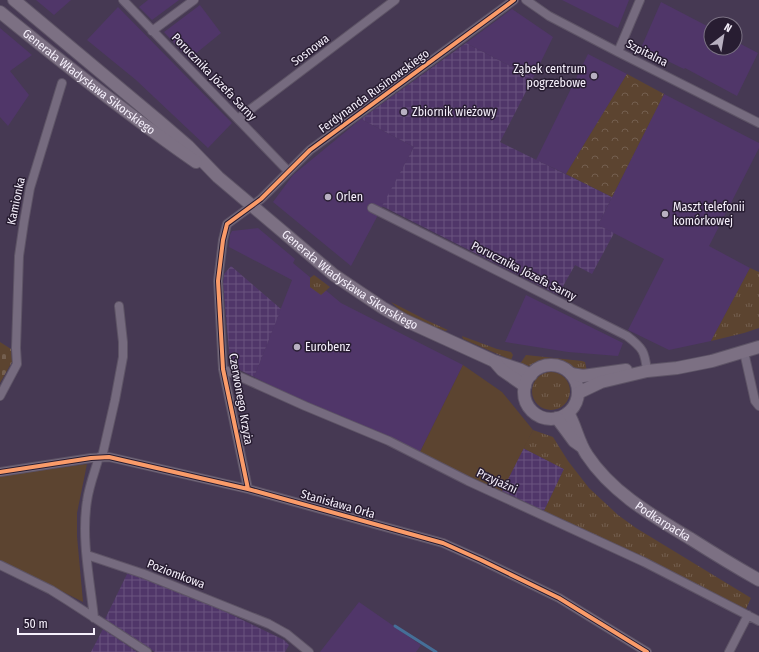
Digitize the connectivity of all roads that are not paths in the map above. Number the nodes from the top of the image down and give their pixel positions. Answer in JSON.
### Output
{"nodes":[{"id":1,"x":14,"y":0,"type":"edge"},
{"id":2,"x":123,"y":0,"type":"edge"},
{"id":3,"x":194,"y":0,"type":"edge"},
{"id":4,"x":395,"y":0,"type":"edge"},
{"id":5,"x":514,"y":0,"type":"edge"},
{"id":6,"x":526,"y":0,"type":"edge"},
{"id":7,"x":640,"y":0,"type":"edge"},
{"id":8,"x":0,"y":12,"type":"edge"},
{"id":9,"x":152,"y":31,"type":"junction"},
{"id":10,"x":618,"y":52,"type":"junction"},
{"id":11,"x":62,"y":83,"type":"dead end"},
{"id":12,"x":238,"y":118,"type":"junction"},
{"id":13,"x":759,"y":123,"type":"edge"},
{"id":14,"x":288,"y":170,"type":"junction"},
{"id":15,"x":218,"y":177,"type":"junction"},
{"id":16,"x":252,"y":206,"type":"junction"},
{"id":17,"x":372,"y":208,"type":"dead end"},
{"id":18,"x":119,"y":306,"type":"dead end"},
{"id":19,"x":759,"y":347,"type":"edge"},
{"id":20,"x":744,"y":352,"type":"junction"},
{"id":21,"x":494,"y":361,"type":"junction"},
{"id":22,"x":223,"y":369,"type":"junction"},
{"id":23,"x":647,"y":371,"type":"junction"},
{"id":24,"x":571,"y":374,"type":"junction"},
{"id":25,"x":531,"y":375,"type":"junction"},
{"id":26,"x":525,"y":386,"type":"junction"},
{"id":27,"x":578,"y":393,"type":"junction"},
{"id":28,"x":0,"y":396,"type":"edge"},
{"id":29,"x":759,"y":406,"type":"edge"},
{"id":30,"x":563,"y":416,"type":"junction"},
{"id":31,"x":100,"y":457,"type":"junction"},
{"id":32,"x":0,"y":472,"type":"edge"},
{"id":33,"x":248,"y":489,"type":"junction"},
{"id":34,"x":87,"y":555,"type":"junction"},
{"id":35,"x":0,"y":565,"type":"edge"},
{"id":36,"x":759,"y":580,"type":"edge"},
{"id":37,"x":748,"y":615,"type":"junction"},
{"id":38,"x":94,"y":618,"type":"junction"},
{"id":39,"x":759,"y":621,"type":"edge"},
{"id":40,"x":147,"y":652,"type":"edge"},
{"id":41,"x":309,"y":652,"type":"edge"},
{"id":42,"x":647,"y":652,"type":"edge"},
{"id":43,"x":729,"y":652,"type":"edge"}],
"edges":[{"from":1,"to":15,"type":"main road","name":"Generała Władysława Sikorskiego"},
{"from":2,"to":9,"type":"street","name":"Porucznika Józefa Sarny"},
{"from":3,"to":9,"type":"street"},
{"from":4,"to":12,"type":"street","name":"Sosnowa"},
{"from":5,"to":14,"type":"street","name":"Ferdynanda Rusinowskiego"},
{"from":6,"to":10,"type":"street","name":"Szpitalna"},
{"from":7,"to":10,"type":"street"},
{"from":8,"to":15,"type":"main road","name":"Generała Władysława Sikorskiego"},
{"from":9,"to":12,"type":"street","name":"Porucznika Józefa Sarny"},
{"from":10,"to":13,"type":"street","name":"Szpitalna"},
{"from":11,"to":28,"type":"street","name":"Kamionka"},
{"from":12,"to":14,"type":"street","name":"Porucznika Józefa Sarny"},
{"from":14,"to":16,"type":"street","name":"Ferdynanda Rusinowskiego"},
{"from":15,"to":16,"type":"main road","name":"Generała Władysława Sikorskiego"},
{"from":16,"to":21,"type":"main road","name":"Generała Władysława Sikorskiego"},
{"from":16,"to":22,"type":"street","name":"Czerwonego Krzyża"},
{"from":17,"to":23,"type":"street","name":"Porucznika Józefa Sarny"},
{"from":18,"to":31,"type":"street"},
{"from":19,"to":20,"type":"main road"},
{"from":20,"to":23,"type":"main road"},
{"from":20,"to":29,"type":"street"},
{"from":21,"to":25,"type":"main road","name":"Generała Władysława Sikorskiego"},
{"from":21,"to":26,"type":"main road","name":"Generała Władysława Sikorskiego"},
{"from":22,"to":33,"type":"street","name":"Czerwonego Krzyża"},
{"from":22,"to":37,"type":"street","name":"Przyjaźni"},
{"from":23,"to":24,"type":"main road"},
{"from":23,"to":27,"type":"main road"},
{"from":24,"to":25,"type":"main road"},
{"from":24,"to":27,"type":"main road"},
{"from":25,"to":26,"type":"main road"},
{"from":26,"to":30,"type":"main road"},
{"from":27,"to":30,"type":"main road"},
{"from":30,"to":36,"type":"main road","name":"Podkarpacka"},
{"from":31,"to":32,"type":"street","name":"Stanisława Orła"},
{"from":31,"to":33,"type":"street","name":"Stanisława Orła"},
{"from":31,"to":34,"type":"street"},
{"from":33,"to":42,"type":"street","name":"Stanisława Orła"},
{"from":34,"to":38,"type":"street"},
{"from":34,"to":41,"type":"street","name":"Poziomkowa"},
{"from":35,"to":38,"type":"street"},
{"from":37,"to":39,"type":"street","name":"Przyjaźni"},
{"from":37,"to":43,"type":"street"},
{"from":38,"to":40,"type":"street"}]}
